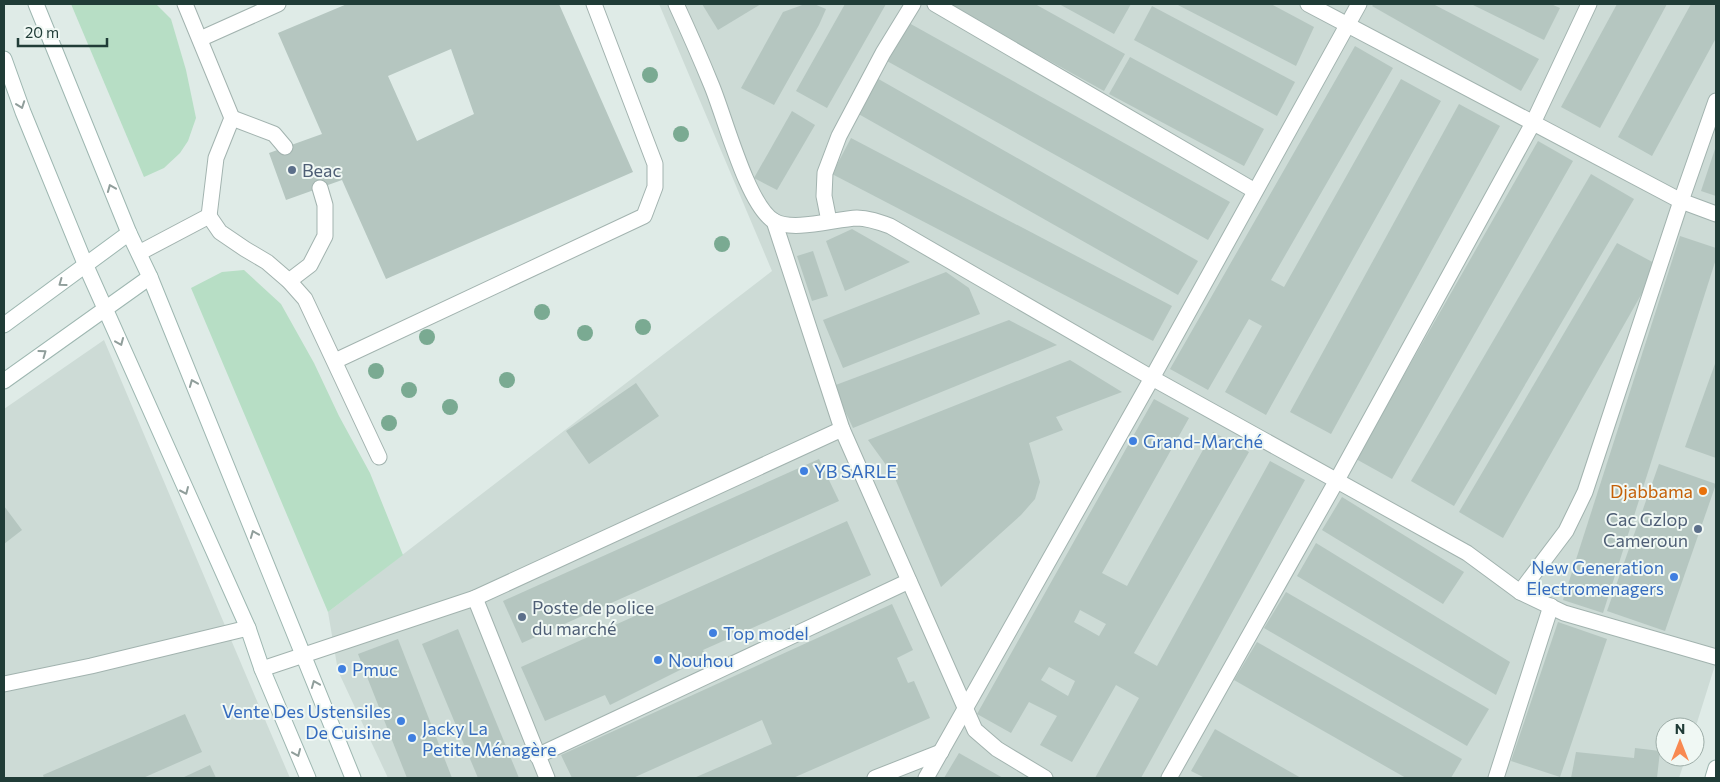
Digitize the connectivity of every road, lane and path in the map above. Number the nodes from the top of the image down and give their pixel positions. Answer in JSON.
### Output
{"nodes":[{"id":1,"x":36,"y":4,"type":"edge"},
{"id":2,"x":185,"y":4,"type":"edge"},
{"id":3,"x":278,"y":4,"type":"edge"},
{"id":4,"x":594,"y":4,"type":"edge"},
{"id":5,"x":676,"y":4,"type":"edge"},
{"id":6,"x":912,"y":4,"type":"edge"},
{"id":7,"x":934,"y":4,"type":"edge"},
{"id":8,"x":1308,"y":4,"type":"edge"},
{"id":9,"x":1359,"y":4,"type":"edge"},
{"id":10,"x":1589,"y":4,"type":"edge"},
{"id":11,"x":1348,"y":25,"type":"junction"},
{"id":12,"x":200,"y":39,"type":"junction"},
{"id":13,"x":4,"y":59,"type":"edge"},
{"id":14,"x":1716,"y":101,"type":"edge"},
{"id":15,"x":232,"y":118,"type":"junction"},
{"id":16,"x":1533,"y":123,"type":"junction"},
{"id":17,"x":285,"y":147,"type":"dead end"},
{"id":18,"x":320,"y":188,"type":"dead end"},
{"id":19,"x":1255,"y":191,"type":"junction"},
{"id":20,"x":1681,"y":201,"type":"junction"},
{"id":21,"x":1716,"y":214,"type":"edge"},
{"id":22,"x":210,"y":216,"type":"junction"},
{"id":23,"x":774,"y":221,"type":"junction"},
{"id":24,"x":829,"y":221,"type":"junction"},
{"id":25,"x":129,"y":233,"type":"junction"},
{"id":26,"x":139,"y":253,"type":"junction"},
{"id":27,"x":86,"y":266,"type":"junction"},
{"id":28,"x":150,"y":277,"type":"junction"},
{"id":29,"x":289,"y":281,"type":"junction"},
{"id":30,"x":106,"y":308,"type":"junction"},
{"id":31,"x":4,"y":325,"type":"edge"},
{"id":32,"x":335,"y":361,"type":"junction"},
{"id":33,"x":1152,"y":378,"type":"junction"},
{"id":34,"x":4,"y":381,"type":"edge"},
{"id":35,"x":842,"y":429,"type":"junction"},
{"id":36,"x":380,"y":457,"type":"dead end"},
{"id":37,"x":1337,"y":480,"type":"junction"},
{"id":38,"x":909,"y":581,"type":"junction"},
{"id":39,"x":1520,"y":592,"type":"junction"},
{"id":40,"x":476,"y":598,"type":"junction"},
{"id":41,"x":1550,"y":606,"type":"junction"},
{"id":42,"x":248,"y":628,"type":"junction"},
{"id":43,"x":304,"y":655,"type":"junction"},
{"id":44,"x":1716,"y":657,"type":"edge"},
{"id":45,"x":262,"y":668,"type":"junction"},
{"id":46,"x":4,"y":684,"type":"edge"},
{"id":47,"x":965,"y":708,"type":"junction"},
{"id":48,"x":941,"y":752,"type":"junction"},
{"id":49,"x":537,"y":756,"type":"junction"},
{"id":50,"x":1716,"y":768,"type":"edge"},
{"id":51,"x":308,"y":778,"type":"edge"},
{"id":52,"x":353,"y":778,"type":"edge"},
{"id":53,"x":546,"y":778,"type":"edge"},
{"id":54,"x":875,"y":778,"type":"edge"},
{"id":55,"x":926,"y":778,"type":"edge"},
{"id":56,"x":1045,"y":778,"type":"edge"},
{"id":57,"x":1169,"y":778,"type":"edge"},
{"id":58,"x":1496,"y":778,"type":"edge"},
{"id":59,"x":1713,"y":778,"type":"edge"}],
"edges":[{"from":25,"to":1,"type":"street","one_way":true},
{"from":2,"to":12,"type":"street"},
{"from":3,"to":12,"type":"street"},
{"from":4,"to":32,"type":"street"},
{"from":5,"to":23,"type":"street"},
{"from":6,"to":24,"type":"street"},
{"from":7,"to":19,"type":"street"},
{"from":8,"to":11,"type":"street"},
{"from":9,"to":11,"type":"street"},
{"from":10,"to":16,"type":"street"},
{"from":11,"to":16,"type":"street"},
{"from":11,"to":19,"type":"street"},
{"from":12,"to":15,"type":"street"},
{"from":13,"to":27,"type":"street","one_way":true},
{"from":14,"to":20,"type":"street"},
{"from":15,"to":17,"type":"street"},
{"from":15,"to":22,"type":"street"},
{"from":16,"to":20,"type":"street"},
{"from":16,"to":37,"type":"street"},
{"from":18,"to":29,"type":"street"},
{"from":19,"to":33,"type":"street"},
{"from":20,"to":21,"type":"street"},
{"from":20,"to":39,"type":"street"},
{"from":22,"to":26,"type":"street"},
{"from":22,"to":29,"type":"street"},
{"from":23,"to":24,"type":"street"},
{"from":23,"to":35,"type":"street"},
{"from":24,"to":33,"type":"street"},
{"from":25,"to":26,"type":"street"},
{"from":25,"to":27,"type":"street"},
{"from":26,"to":28,"type":"street"},
{"from":27,"to":30,"type":"street"},
{"from":27,"to":31,"type":"street","one_way":true},
{"from":28,"to":30,"type":"street"},
{"from":43,"to":28,"type":"street","one_way":true},
{"from":29,"to":32,"type":"street"},
{"from":34,"to":30,"type":"street","one_way":true},
{"from":30,"to":42,"type":"street","one_way":true},
{"from":32,"to":36,"type":"street"},
{"from":33,"to":37,"type":"street"},
{"from":33,"to":47,"type":"street"},
{"from":35,"to":38,"type":"street"},
{"from":35,"to":40,"type":"street"},
{"from":37,"to":39,"type":"street"},
{"from":37,"to":57,"type":"street"},
{"from":38,"to":47,"type":"street"},
{"from":38,"to":49,"type":"street"},
{"from":39,"to":41,"type":"street"},
{"from":40,"to":43,"type":"street"},
{"from":40,"to":49,"type":"street"},
{"from":41,"to":44,"type":"street"},
{"from":41,"to":58,"type":"street"},
{"from":42,"to":45,"type":"street"},
{"from":42,"to":46,"type":"street"},
{"from":43,"to":45,"type":"street"},
{"from":52,"to":43,"type":"street","one_way":true},
{"from":45,"to":51,"type":"street","one_way":true},
{"from":47,"to":48,"type":"street"},
{"from":47,"to":56,"type":"street"},
{"from":48,"to":54,"type":"street"},
{"from":48,"to":55,"type":"street"},
{"from":49,"to":53,"type":"street"},
{"from":50,"to":59,"type":"street"}]}
